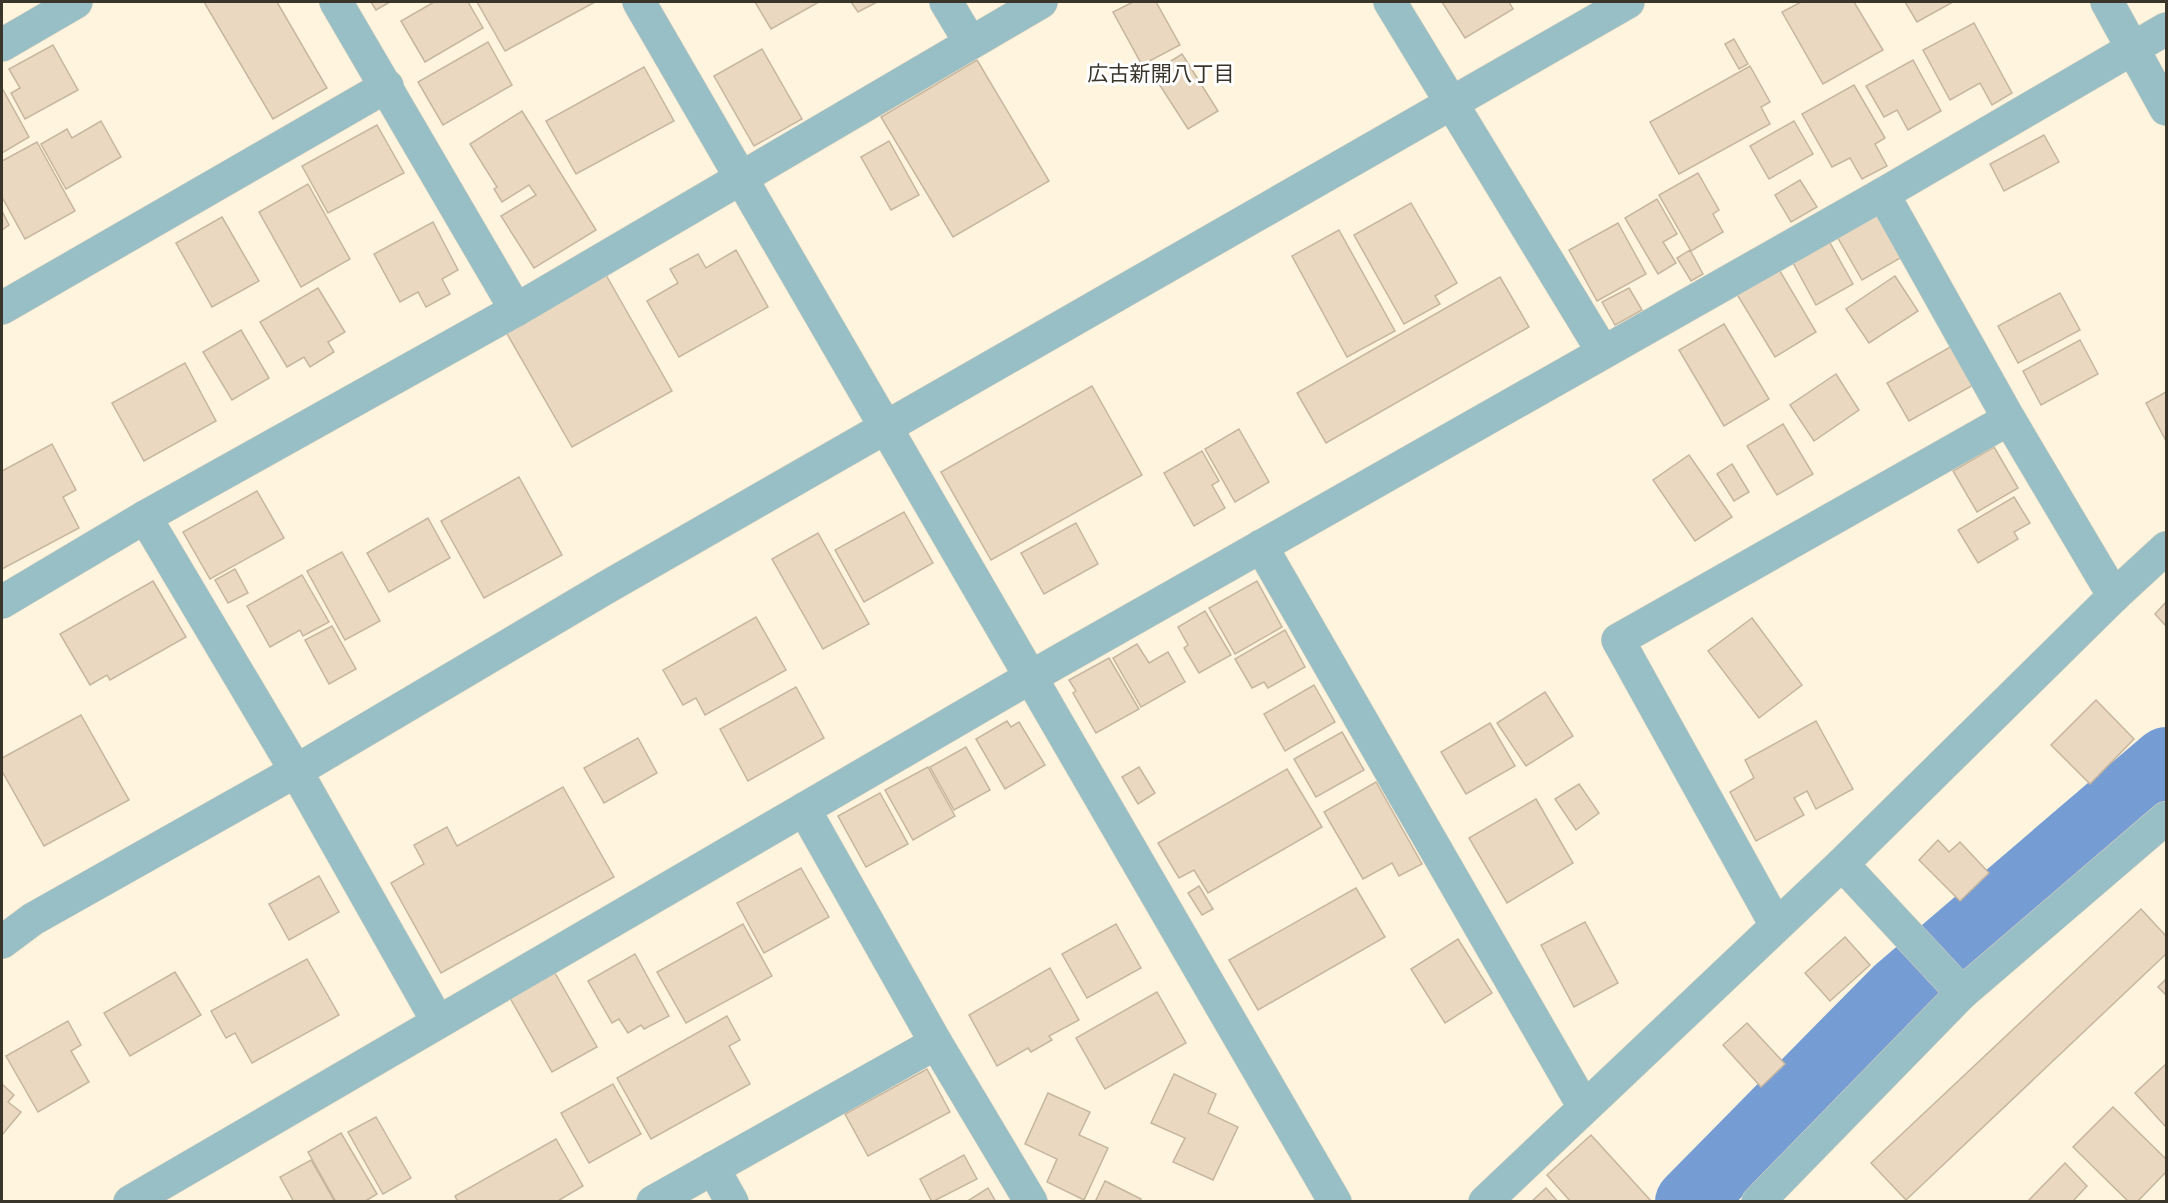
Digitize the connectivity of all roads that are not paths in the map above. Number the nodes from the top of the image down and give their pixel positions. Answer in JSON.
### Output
{"nodes":[{"id":1,"x":76,"y":2,"type":"edge"},
{"id":2,"x":336,"y":2,"type":"edge"},
{"id":3,"x":639,"y":2,"type":"edge"},
{"id":4,"x":946,"y":2,"type":"edge"},
{"id":5,"x":1041,"y":2,"type":"edge"},
{"id":6,"x":1390,"y":2,"type":"edge"},
{"id":7,"x":1628,"y":2,"type":"edge"},
{"id":8,"x":2106,"y":2,"type":"edge"},
{"id":9,"x":2166,"y":29,"type":"edge"},
{"id":10,"x":970,"y":42,"type":"junction"},
{"id":11,"x":2,"y":45,"type":"edge"},
{"id":12,"x":2133,"y":48,"type":"junction"},
{"id":13,"x":387,"y":86,"type":"junction"},
{"id":14,"x":1450,"y":103,"type":"junction"},
{"id":15,"x":2166,"y":109,"type":"edge"},
{"id":16,"x":742,"y":180,"type":"junction"},
{"id":17,"x":1883,"y":194,"type":"junction"},
{"id":18,"x":2,"y":308,"type":"edge"},
{"id":19,"x":516,"y":310,"type":"junction"},
{"id":20,"x":1603,"y":352,"type":"junction"},
{"id":21,"x":2009,"y":419,"type":"junction"},
{"id":22,"x":885,"y":427,"type":"junction"},
{"id":23,"x":145,"y":517,"type":"junction"},
{"id":24,"x":1261,"y":546,"type":"junction"},
{"id":25,"x":2166,"y":548,"type":"edge"},
{"id":26,"x":2114,"y":596,"type":"junction"},
{"id":27,"x":2,"y":602,"type":"edge"},
{"id":28,"x":1029,"y":678,"type":"junction"},
{"id":29,"x":296,"y":771,"type":"junction"},
{"id":30,"x":804,"y":809,"type":"junction"},
{"id":31,"x":2166,"y":818,"type":"edge"},
{"id":32,"x":1842,"y":864,"type":"junction"},
{"id":33,"x":1776,"y":925,"type":"junction"},
{"id":34,"x":2,"y":942,"type":"edge"},
{"id":35,"x":1952,"y":981,"type":"junction"},
{"id":36,"x":438,"y":1022,"type":"junction"},
{"id":37,"x":936,"y":1043,"type":"junction"},
{"id":38,"x":1584,"y":1107,"type":"junction"},
{"id":39,"x":713,"y":1168,"type":"junction"},
{"id":40,"x":130,"y":1202,"type":"edge"},
{"id":41,"x":653,"y":1202,"type":"edge"},
{"id":42,"x":732,"y":1202,"type":"edge"},
{"id":43,"x":1031,"y":1202,"type":"edge"},
{"id":44,"x":1335,"y":1202,"type":"edge"},
{"id":45,"x":1485,"y":1202,"type":"edge"},
{"id":46,"x":1758,"y":1202,"type":"edge"}],
"edges":[{"from":1,"to":11,"type":"street"},
{"from":2,"to":13,"type":"street"},
{"from":3,"to":16,"type":"street"},
{"from":4,"to":10,"type":"street"},
{"from":5,"to":10,"type":"street"},
{"from":6,"to":14,"type":"street"},
{"from":7,"to":14,"type":"street"},
{"from":8,"to":12,"type":"street"},
{"from":9,"to":12,"type":"street"},
{"from":10,"to":16,"type":"street"},
{"from":12,"to":15,"type":"street"},
{"from":12,"to":17,"type":"street"},
{"from":13,"to":18,"type":"street"},
{"from":13,"to":19,"type":"street"},
{"from":14,"to":20,"type":"street"},
{"from":14,"to":22,"type":"street"},
{"from":16,"to":19,"type":"street"},
{"from":16,"to":22,"type":"street"},
{"from":17,"to":20,"type":"street"},
{"from":17,"to":21,"type":"street"},
{"from":19,"to":23,"type":"street"},
{"from":20,"to":24,"type":"street"},
{"from":21,"to":26,"type":"street"},
{"from":21,"to":33,"type":"street"},
{"from":22,"to":28,"type":"street"},
{"from":22,"to":29,"type":"street"},
{"from":23,"to":27,"type":"street"},
{"from":23,"to":29,"type":"street"},
{"from":24,"to":28,"type":"street"},
{"from":24,"to":38,"type":"street"},
{"from":25,"to":26,"type":"street"},
{"from":26,"to":32,"type":"street"},
{"from":28,"to":30,"type":"street"},
{"from":28,"to":44,"type":"street"},
{"from":29,"to":34,"type":"street"},
{"from":29,"to":36,"type":"street"},
{"from":30,"to":36,"type":"street"},
{"from":30,"to":37,"type":"street"},
{"from":31,"to":35,"type":"street"},
{"from":32,"to":33,"type":"street"},
{"from":32,"to":35,"type":"street"},
{"from":33,"to":38,"type":"street"},
{"from":35,"to":46,"type":"street"},
{"from":36,"to":40,"type":"street"},
{"from":37,"to":39,"type":"street"},
{"from":37,"to":43,"type":"street"},
{"from":38,"to":45,"type":"street"},
{"from":39,"to":41,"type":"street"},
{"from":39,"to":42,"type":"street"}]}
